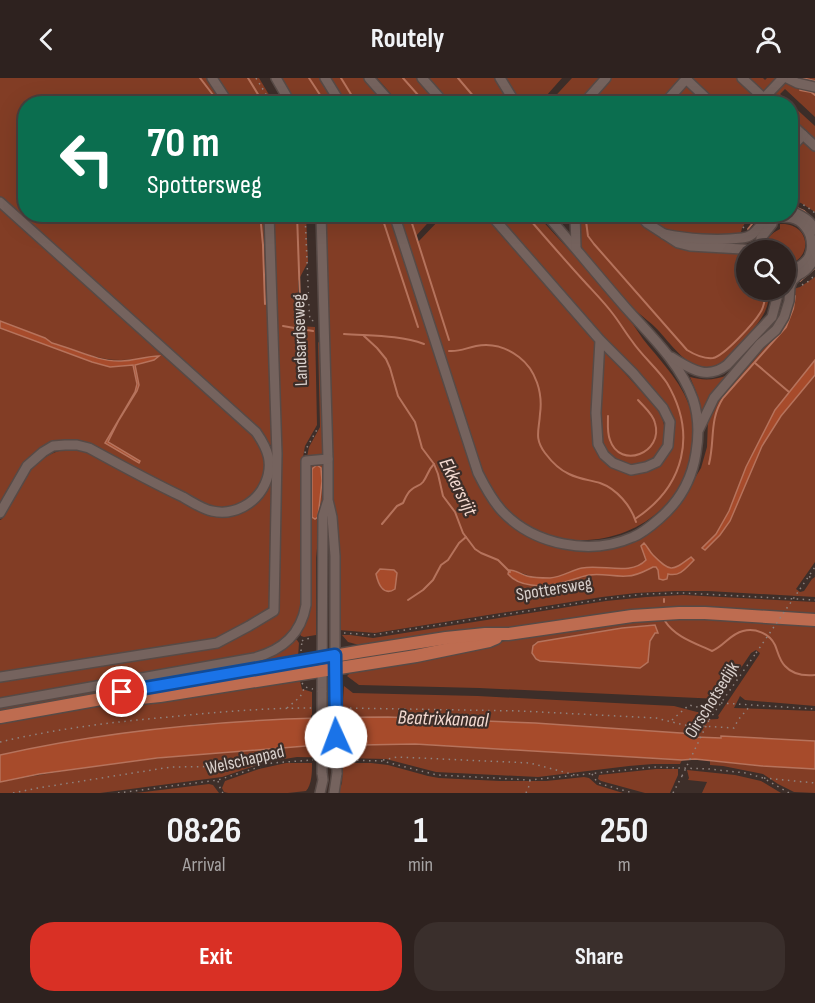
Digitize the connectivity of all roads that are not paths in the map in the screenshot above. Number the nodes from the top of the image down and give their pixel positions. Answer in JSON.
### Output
{"nodes":[{"id":1,"x":212,"y":78,"type":"edge"},
{"id":2,"x":276,"y":78,"type":"edge"},
{"id":3,"x":325,"y":78,"type":"edge"},
{"id":4,"x":369,"y":78,"type":"edge"},
{"id":5,"x":422,"y":78,"type":"edge"},
{"id":6,"x":500,"y":78,"type":"edge"},
{"id":7,"x":742,"y":78,"type":"edge"},
{"id":8,"x":785,"y":78,"type":"edge"},
{"id":9,"x":604,"y":79,"type":"edge"},
{"id":10,"x":687,"y":79,"type":"edge"},
{"id":11,"x":815,"y":87,"type":"edge"},
{"id":12,"x":224,"y":96,"type":"edge"},
{"id":13,"x":286,"y":96,"type":"edge"},
{"id":14,"x":336,"y":96,"type":"edge"},
{"id":15,"x":385,"y":96,"type":"edge"},
{"id":16,"x":438,"y":96,"type":"edge"},
{"id":17,"x":511,"y":96,"type":"edge"},
{"id":18,"x":590,"y":96,"type":"edge"},
{"id":19,"x":671,"y":96,"type":"edge"},
{"id":20,"x":704,"y":96,"type":"edge"},
{"id":21,"x":762,"y":96,"type":"edge"},
{"id":22,"x":771,"y":96,"type":"edge"},
{"id":23,"x":798,"y":130,"type":"edge"},
{"id":24,"x":803,"y":135,"type":"junction"},
{"id":25,"x":798,"y":140,"type":"edge"},
{"id":26,"x":815,"y":146,"type":"edge"},
{"id":27,"x":0,"y":202,"type":"edge"},
{"id":28,"x":798,"y":214,"type":"edge"},
{"id":29,"x":18,"y":218,"type":"edge"},
{"id":30,"x":798,"y":221,"type":"edge"},
{"id":31,"x":22,"y":222,"type":"edge"},
{"id":32,"x":269,"y":222,"type":"edge"},
{"id":33,"x":321,"y":222,"type":"edge"},
{"id":34,"x":397,"y":222,"type":"edge"},
{"id":35,"x":496,"y":222,"type":"edge"},
{"id":36,"x":553,"y":222,"type":"edge"},
{"id":37,"x":575,"y":222,"type":"edge"},
{"id":38,"x":645,"y":222,"type":"edge"},
{"id":39,"x":764,"y":222,"type":"edge"},
{"id":40,"x":772,"y":222,"type":"edge"},
{"id":41,"x":815,"y":230,"type":"edge"},
{"id":42,"x":664,"y":234,"type":"junction"},
{"id":43,"x":761,"y":240,"type":"edge"},
{"id":44,"x":576,"y":248,"type":"junction"},
{"id":45,"x":736,"y":249,"type":"edge"},
{"id":46,"x":815,"y":258,"type":"edge"},
{"id":47,"x":796,"y":268,"type":"edge"},
{"id":48,"x":797,"y":276,"type":"joint"},
{"id":49,"x":770,"y":300,"type":"edge"},
{"id":50,"x":776,"y":300,"type":"edge"},
{"id":51,"x":783,"y":300,"type":"edge"},
{"id":52,"x":766,"y":323,"type":"junction"},
{"id":53,"x":600,"y":340,"type":"junction"},
{"id":54,"x":760,"y":344,"type":"junction"},
{"id":55,"x":669,"y":356,"type":"junction"},
{"id":56,"x":741,"y":365,"type":"junction"},
{"id":57,"x":676,"y":368,"type":"junction"},
{"id":58,"x":699,"y":430,"type":"junction"},
{"id":59,"x":273,"y":455,"type":"junction"},
{"id":60,"x":328,"y":459,"type":"junction"},
{"id":61,"x":328,"y":500,"type":"junction"},
{"id":62,"x":0,"y":513,"type":"edge"},
{"id":63,"x":815,"y":620,"type":"edge"},
{"id":64,"x":329,"y":663,"type":"junction"},
{"id":65,"x":0,"y":677,"type":"edge"},
{"id":66,"x":0,"y":703,"type":"edge"},
{"id":67,"x":0,"y":717,"type":"edge"},
{"id":68,"x":320,"y":793,"type":"edge"},
{"id":69,"x":334,"y":793,"type":"edge"}],
"edges":[{"from":1,"to":12,"type":"street"},
{"from":2,"to":13,"type":"street"},
{"from":3,"to":14,"type":"street"},
{"from":4,"to":15,"type":"street"},
{"from":5,"to":16,"type":"street"},
{"from":6,"to":17,"type":"street"},
{"from":7,"to":21,"type":"street"},
{"from":8,"to":11,"type":"street"},
{"from":8,"to":22,"type":"street"},
{"from":9,"to":18,"type":"street"},
{"from":10,"to":19,"type":"street"},
{"from":10,"to":20,"type":"street"},
{"from":23,"to":24,"type":"street"},
{"from":24,"to":25,"type":"street"},
{"from":24,"to":26,"type":"street"},
{"from":27,"to":29,"type":"street"},
{"from":28,"to":41,"type":"street"},
{"from":30,"to":47,"type":"street"},
{"from":31,"to":59,"type":"street"},
{"from":32,"to":59,"type":"street"},
{"from":33,"to":60,"type":"street","name":"Landsardseweg"},
{"from":34,"to":58,"type":"street"},
{"from":35,"to":53,"type":"street"},
{"from":36,"to":44,"type":"street"},
{"from":37,"to":44,"type":"street"},
{"from":38,"to":42,"type":"street"},
{"from":39,"to":42,"type":"street"},
{"from":40,"to":43,"type":"street"},
{"from":42,"to":45,"type":"street"},
{"from":44,"to":55,"type":"street"},
{"from":46,"to":48,"type":"street"},
{"from":48,"to":54,"type":"street"},
{"from":49,"to":52,"type":"street"},
{"from":50,"to":52,"type":"street"},
{"from":51,"to":54,"type":"street"},
{"from":52,"to":55,"type":"street"},
{"from":53,"to":53,"type":"street"},
{"from":54,"to":56,"type":"street"},
{"from":55,"to":57,"type":"street"},
{"from":56,"to":57,"type":"street"},
{"from":56,"to":58,"type":"street"},
{"from":57,"to":58,"type":"street"},
{"from":59,"to":62,"type":"street"},
{"from":59,"to":65,"type":"street"},
{"from":60,"to":61,"type":"street","name":"Landsardseweg"},
{"from":60,"to":66,"type":"street"},
{"from":61,"to":64,"type":"street","name":"Landsardseweg"},
{"from":61,"to":64,"type":"street","name":"Landsardseweg"},
{"from":63,"to":64,"type":"main road","name":"Spottersweg"},
{"from":64,"to":67,"type":"main road","name":"Spottersweg"},
{"from":64,"to":68,"type":"street","bridge":true},
{"from":64,"to":69,"type":"street","bridge":true}]}
